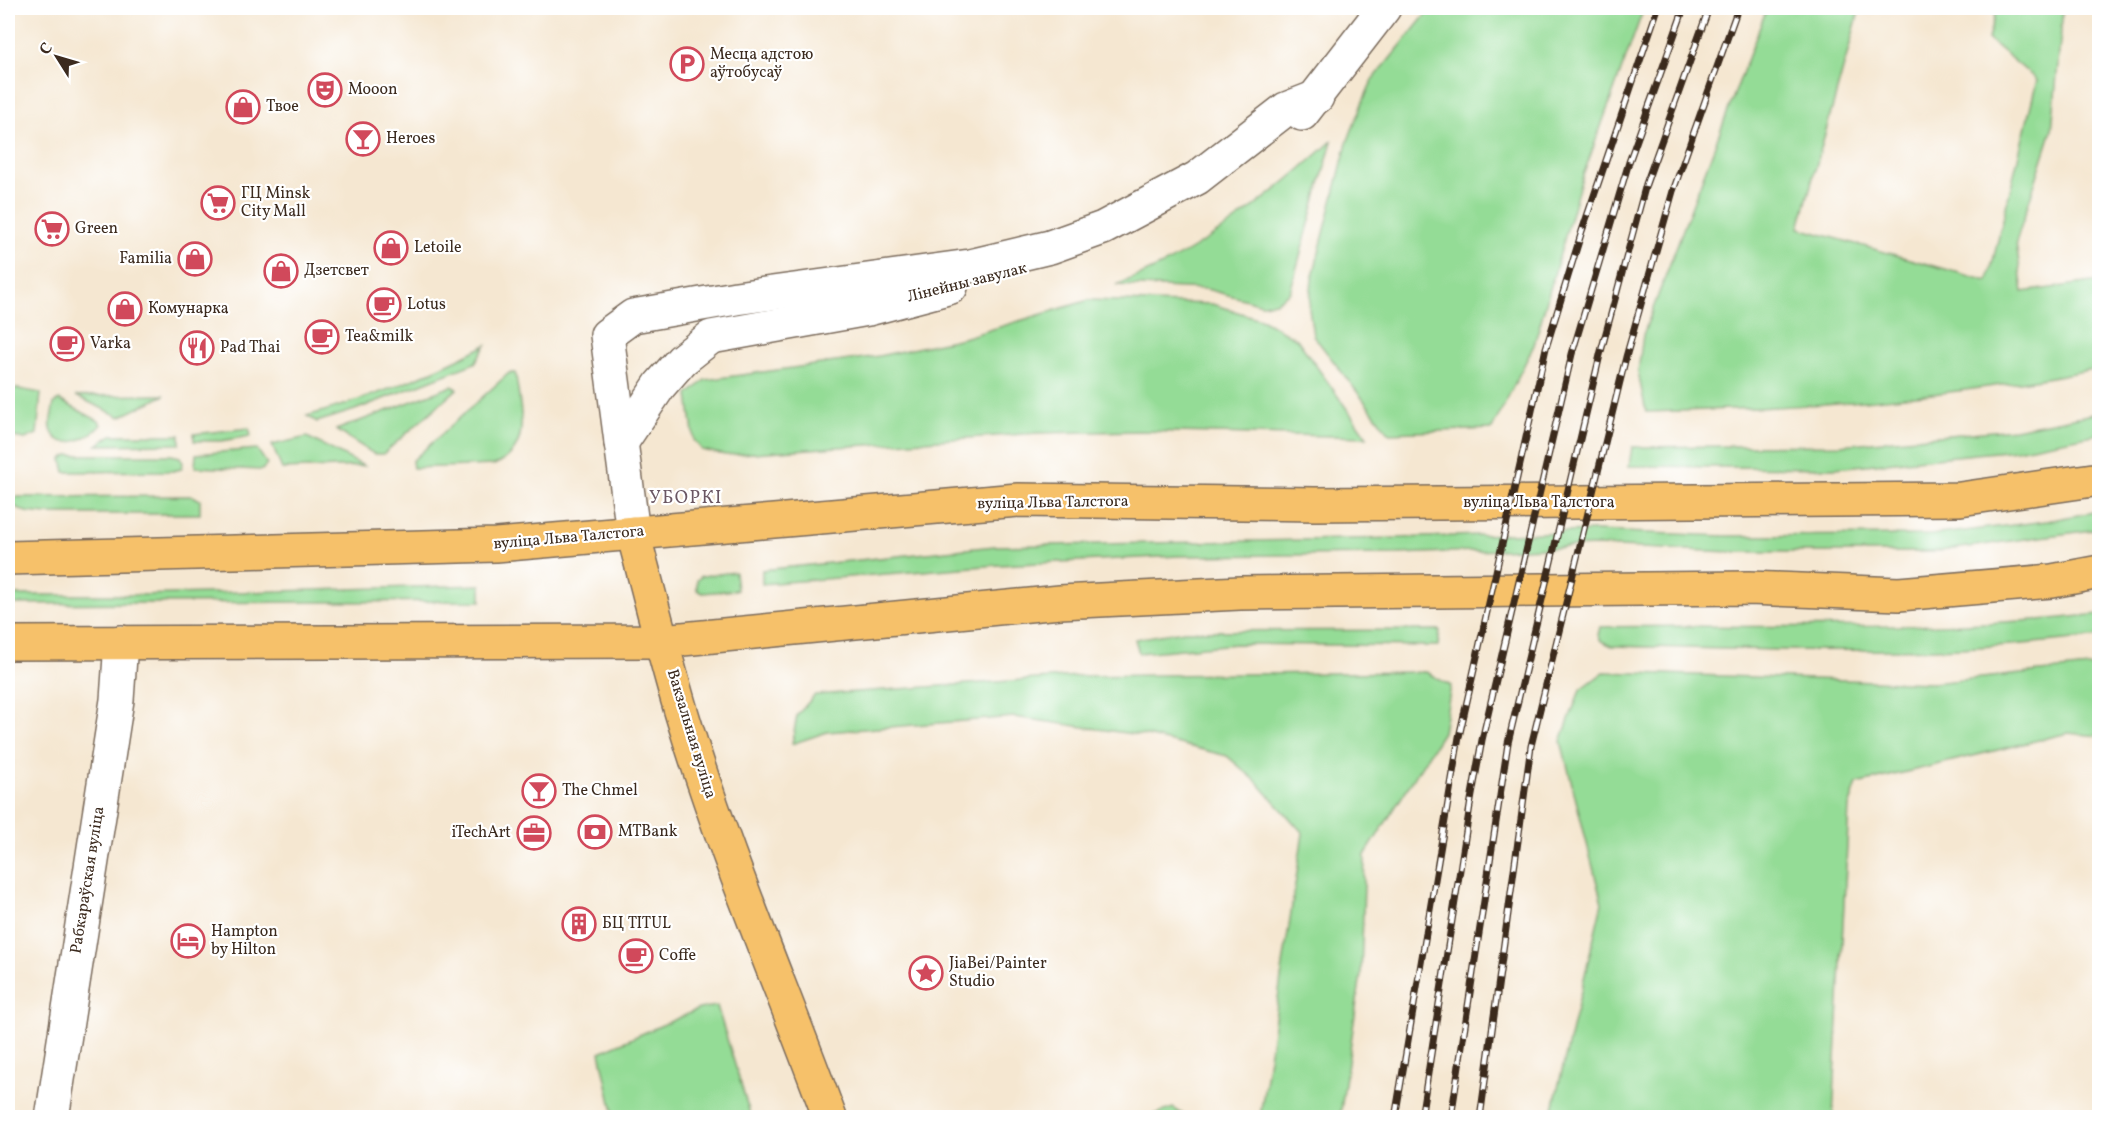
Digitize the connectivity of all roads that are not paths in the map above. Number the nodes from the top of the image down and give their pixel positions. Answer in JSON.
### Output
{"nodes":[{"id":1,"x":1384,"y":8,"type":"edge"},
{"id":2,"x":1317,"y":97,"type":"junction"},
{"id":3,"x":608,"y":335,"type":"joint"},
{"id":4,"x":621,"y":443,"type":"junction"},
{"id":5,"x":2100,"y":478,"type":"edge"},
{"id":6,"x":633,"y":532,"type":"junction"},
{"id":7,"x":8,"y":558,"type":"edge"},
{"id":8,"x":2100,"y":572,"type":"edge"},
{"id":9,"x":662,"y":641,"type":"junction"},
{"id":10,"x":121,"y":642,"type":"junction"},
{"id":11,"x":8,"y":643,"type":"edge"},
{"id":12,"x":52,"y":1118,"type":"edge"},
{"id":13,"x":830,"y":1118,"type":"edge"}],
"edges":[{"from":1,"to":2,"type":"street","name":"Лінейны завулак"},
{"from":2,"to":3,"type":"street","name":"Лінейны завулак"},
{"from":2,"to":4,"type":"street","name":"Лінейны завулак"},
{"from":3,"to":4,"type":"street","name":"Вакзальная вуліца"},
{"from":4,"to":6,"type":"street","name":"Вакзальная вуліца"},
{"from":5,"to":6,"type":"main road","name":"вуліца Льва Талстога"},
{"from":6,"to":7,"type":"main road","name":"вуліца Льва Талстога"},
{"from":6,"to":9,"type":"main road","name":"Вакзальная вуліца"},
{"from":8,"to":9,"type":"main road"},
{"from":9,"to":10,"type":"main road"},
{"from":9,"to":13,"type":"main road","name":"Вакзальная вуліца"},
{"from":10,"to":11,"type":"main road"},
{"from":10,"to":12,"type":"street","name":"Рабкараўская вуліца"}]}
